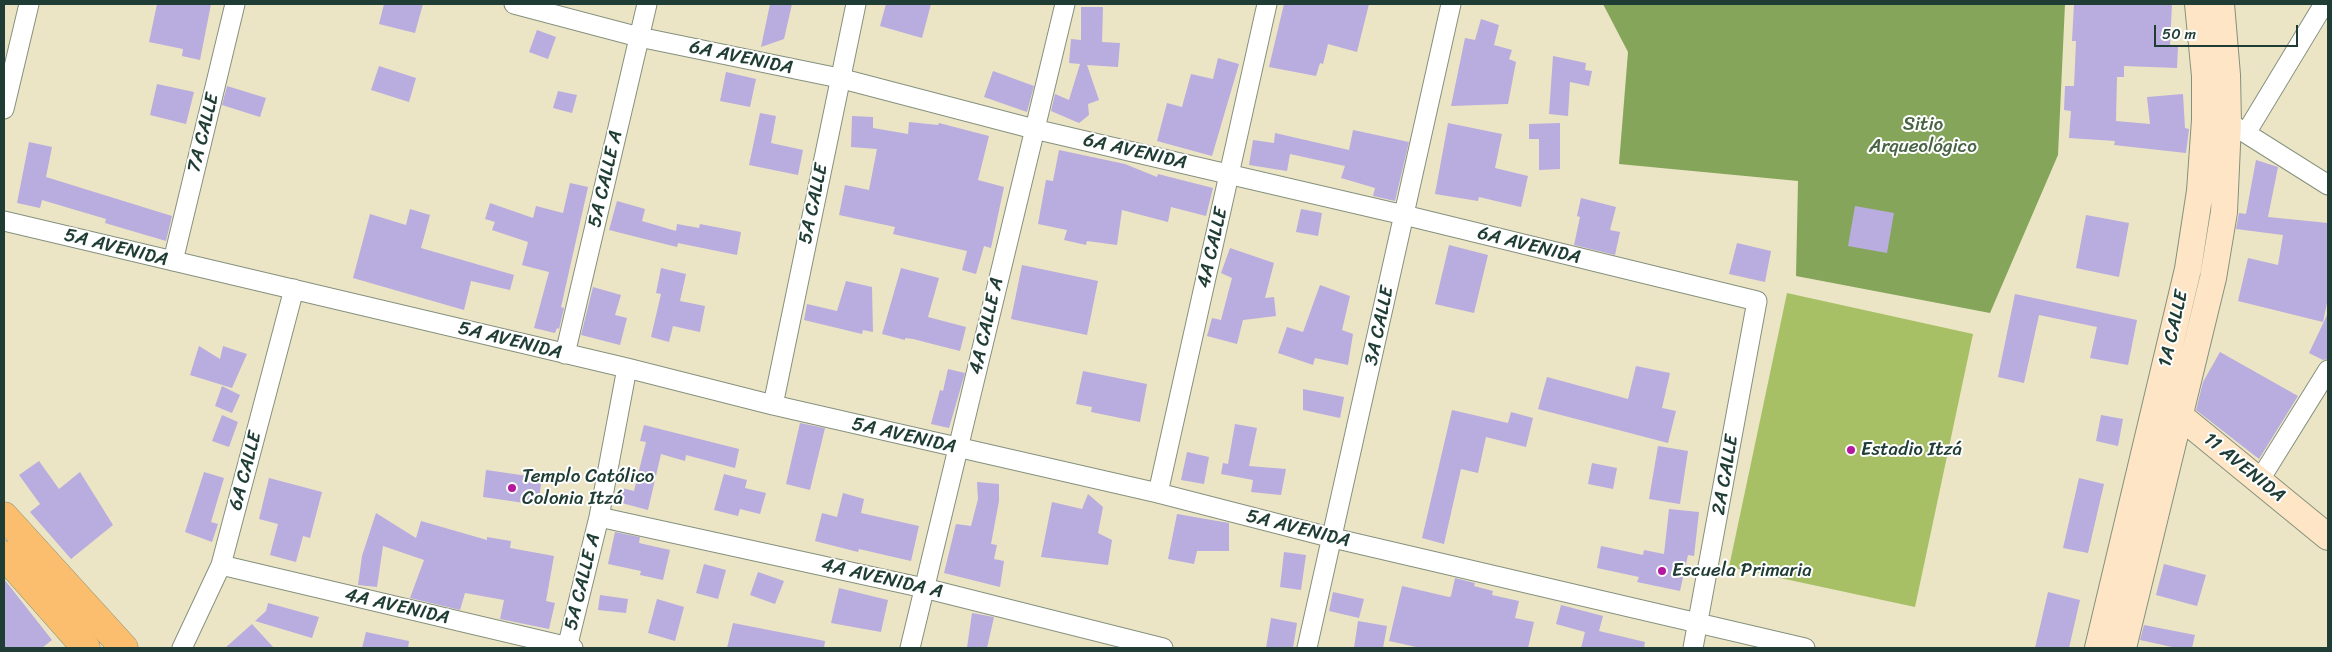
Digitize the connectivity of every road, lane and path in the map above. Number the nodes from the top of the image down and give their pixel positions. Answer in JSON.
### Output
{"nodes":[{"id":1,"x":29,"y":4,"type":"edge"},
{"id":2,"x":235,"y":4,"type":"edge"},
{"id":3,"x":514,"y":4,"type":"edge"},
{"id":4,"x":647,"y":4,"type":"edge"},
{"id":5,"x":856,"y":4,"type":"edge"},
{"id":6,"x":1065,"y":4,"type":"edge"},
{"id":7,"x":1267,"y":4,"type":"edge"},
{"id":8,"x":1451,"y":4,"type":"edge"},
{"id":9,"x":2198,"y":4,"type":"edge"},
{"id":10,"x":2220,"y":4,"type":"edge"},
{"id":11,"x":2324,"y":4,"type":"edge"},
{"id":12,"x":639,"y":37,"type":"junction"},
{"id":13,"x":2216,"y":76,"type":"junction"},
{"id":14,"x":839,"y":78,"type":"junction"},
{"id":15,"x":4,"y":109,"type":"edge"},
{"id":16,"x":2237,"y":128,"type":"junction"},
{"id":17,"x":1034,"y":129,"type":"junction"},
{"id":18,"x":1230,"y":174,"type":"junction"},
{"id":19,"x":2328,"y":185,"type":"edge"},
{"id":20,"x":1404,"y":215,"type":"junction"},
{"id":21,"x":4,"y":221,"type":"edge"},
{"id":22,"x":173,"y":261,"type":"junction"},
{"id":23,"x":294,"y":289,"type":"junction"},
{"id":24,"x":1757,"y":301,"type":"joint"},
{"id":25,"x":565,"y":354,"type":"junction"},
{"id":26,"x":627,"y":368,"type":"junction"},
{"id":27,"x":2328,"y":370,"type":"edge"},
{"id":28,"x":773,"y":405,"type":"junction"},
{"id":29,"x":2168,"y":412,"type":"junction"},
{"id":30,"x":958,"y":448,"type":"junction"},
{"id":31,"x":2259,"y":481,"type":"junction"},
{"id":32,"x":1158,"y":493,"type":"junction"},
{"id":33,"x":599,"y":517,"type":"junction"},
{"id":34,"x":5,"y":520,"type":"edge"},
{"id":35,"x":2328,"y":537,"type":"edge"},
{"id":36,"x":1333,"y":538,"type":"junction"},
{"id":37,"x":4,"y":555,"type":"edge"},
{"id":38,"x":221,"y":565,"type":"junction"},
{"id":39,"x":924,"y":588,"type":"junction"},
{"id":40,"x":1699,"y":623,"type":"junction"},
{"id":41,"x":86,"y":648,"type":"edge"},
{"id":42,"x":124,"y":648,"type":"edge"},
{"id":43,"x":182,"y":648,"type":"edge"},
{"id":44,"x":569,"y":648,"type":"edge"},
{"id":45,"x":910,"y":648,"type":"edge"},
{"id":46,"x":1163,"y":648,"type":"edge"},
{"id":47,"x":1307,"y":648,"type":"edge"},
{"id":48,"x":1693,"y":648,"type":"edge"},
{"id":49,"x":1805,"y":648,"type":"edge"},
{"id":50,"x":2098,"y":648,"type":"edge"},
{"id":51,"x":2123,"y":648,"type":"edge"}],
"edges":[{"from":1,"to":15,"type":"street"},
{"from":2,"to":22,"type":"street","name":"7A CALLE"},
{"from":3,"to":12,"type":"street","name":"6A AVENIDA"},
{"from":4,"to":12,"type":"street","name":"5A CALLE A"},
{"from":5,"to":14,"type":"street","name":"5A CALLE"},
{"from":6,"to":17,"type":"street","name":"4A CALLE A"},
{"from":7,"to":18,"type":"street","name":"4A CALLE"},
{"from":8,"to":20,"type":"street","name":"3A CALLE"},
{"from":9,"to":13,"type":"main road","name":"1A CALLE"},
{"from":10,"to":13,"type":"main road","name":"1A CALLE"},
{"from":11,"to":16,"type":"street"},
{"from":12,"to":14,"type":"street","name":"6A AVENIDA"},
{"from":12,"to":25,"type":"street","name":"5A CALLE A"},
{"from":13,"to":16,"type":"main road","name":"1A CALLE"},
{"from":13,"to":29,"type":"main road","name":"1A CALLE"},
{"from":14,"to":17,"type":"street","name":"6A AVENIDA"},
{"from":14,"to":28,"type":"street","name":"5A CALLE"},
{"from":16,"to":19,"type":"street"},
{"from":16,"to":29,"type":"main road","name":"1A CALLE"},
{"from":17,"to":18,"type":"street","name":"6A AVENIDA"},
{"from":17,"to":30,"type":"street","name":"4A CALLE A"},
{"from":18,"to":20,"type":"street","name":"6A AVENIDA"},
{"from":18,"to":32,"type":"street","name":"4A CALLE"},
{"from":20,"to":24,"type":"street","name":"6A AVENIDA"},
{"from":20,"to":36,"type":"street","name":"3A CALLE"},
{"from":21,"to":22,"type":"street","name":"5A AVENIDA"},
{"from":22,"to":23,"type":"street","name":"5A AVENIDA"},
{"from":23,"to":25,"type":"street","name":"5A AVENIDA"},
{"from":23,"to":38,"type":"street","name":"6A CALLE"},
{"from":24,"to":40,"type":"street","name":"2A CALLE"},
{"from":25,"to":26,"type":"street","name":"5A AVENIDA"},
{"from":26,"to":28,"type":"street","name":"5A AVENIDA"},
{"from":26,"to":33,"type":"street","name":"5A CALLE A"},
{"from":27,"to":31,"type":"street"},
{"from":28,"to":30,"type":"street","name":"5A AVENIDA"},
{"from":29,"to":31,"type":"main road","name":"11 AVENIDA"},
{"from":29,"to":50,"type":"main road","name":"1A CALLE"},
{"from":29,"to":51,"type":"main road","name":"1A CALLE"},
{"from":30,"to":32,"type":"street","name":"5A AVENIDA"},
{"from":30,"to":39,"type":"street","name":"4A CALLE A"},
{"from":31,"to":35,"type":"main road","name":"11 AVENIDA"},
{"from":32,"to":36,"type":"street","name":"5A AVENIDA"},
{"from":33,"to":39,"type":"street","name":"4A AVENIDA A"},
{"from":33,"to":44,"type":"street","name":"5A CALLE A"},
{"from":34,"to":42,"type":"main road"},
{"from":36,"to":40,"type":"street","name":"5A AVENIDA"},
{"from":36,"to":47,"type":"street","name":"3A CALLE"},
{"from":37,"to":41,"type":"main road"},
{"from":38,"to":43,"type":"street","name":"6A CALLE"},
{"from":38,"to":44,"type":"street","name":"4A AVENIDA"},
{"from":39,"to":45,"type":"street","name":"4A CALLE A"},
{"from":39,"to":46,"type":"street","name":"4A AVENIDA A"},
{"from":40,"to":48,"type":"street","name":"2A CALLE"},
{"from":40,"to":49,"type":"street","name":"5A AVENIDA"}]}
